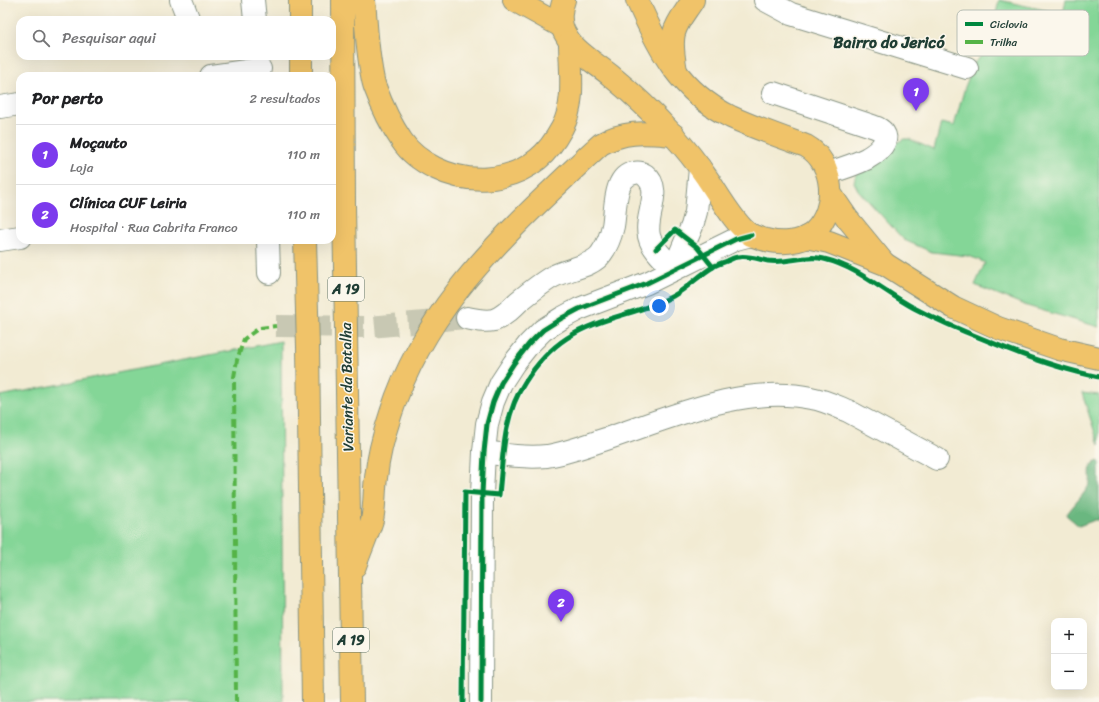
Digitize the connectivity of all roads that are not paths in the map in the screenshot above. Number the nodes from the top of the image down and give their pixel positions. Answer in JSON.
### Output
{"nodes":[{"id":1,"x":253,"y":0,"type":"edge"},
{"id":2,"x":300,"y":0,"type":"edge"},
{"id":3,"x":343,"y":0,"type":"edge"},
{"id":4,"x":364,"y":0,"type":"edge"},
{"id":5,"x":514,"y":0,"type":"edge"},
{"id":6,"x":564,"y":0,"type":"edge"},
{"id":7,"x":637,"y":0,"type":"edge"},
{"id":8,"x":693,"y":0,"type":"edge"},
{"id":9,"x":765,"y":0,"type":"edge"},
{"id":10,"x":804,"y":9,"type":"edge"},
{"id":11,"x":255,"y":16,"type":"edge"},
{"id":12,"x":300,"y":16,"type":"edge"},
{"id":13,"x":565,"y":34,"type":"junction"},
{"id":14,"x":301,"y":60,"type":"edge"},
{"id":15,"x":260,"y":67,"type":"edge"},
{"id":16,"x":967,"y":68,"type":"dead end"},
{"id":17,"x":233,"y":72,"type":"edge"},
{"id":18,"x":301,"y":72,"type":"edge"},
{"id":19,"x":676,"y":72,"type":"junction"},
{"id":20,"x":773,"y":93,"type":"dead end"},
{"id":21,"x":16,"y":105,"type":"edge"},
{"id":22,"x":0,"y":107,"type":"edge"},
{"id":23,"x":674,"y":135,"type":"junction"},
{"id":24,"x":700,"y":168,"type":"junction"},
{"id":25,"x":829,"y":183,"type":"junction"},
{"id":26,"x":750,"y":235,"type":"junction"},
{"id":27,"x":806,"y":237,"type":"junction"},
{"id":28,"x":16,"y":238,"type":"edge"},
{"id":29,"x":0,"y":240,"type":"edge"},
{"id":30,"x":268,"y":244,"type":"edge"},
{"id":31,"x":305,"y":244,"type":"edge"},
{"id":32,"x":885,"y":264,"type":"junction"},
{"id":33,"x":674,"y":270,"type":"junction"},
{"id":34,"x":269,"y":273,"type":"dead end"},
{"id":35,"x":467,"y":318,"type":"tunnel mouth"},
{"id":36,"x":1099,"y":358,"type":"edge"},
{"id":37,"x":484,"y":452,"type":"junction"},
{"id":38,"x":937,"y":459,"type":"dead end"},
{"id":39,"x":350,"y":578,"type":"junction"},
{"id":40,"x":313,"y":702,"type":"edge"},
{"id":41,"x":352,"y":702,"type":"edge"},
{"id":42,"x":481,"y":702,"type":"edge"}],
"edges":[{"from":1,"to":11,"type":"street"},
{"from":2,"to":12,"type":"main road"},
{"from":3,"to":39,"type":"main road","name":"Variante da Batalha","number":"A 19"},
{"from":4,"to":13,"type":"main road"},
{"from":5,"to":13,"type":"main road"},
{"from":6,"to":13,"type":"main road"},
{"from":7,"to":19,"type":"main road"},
{"from":8,"to":19,"type":"main road"},
{"from":9,"to":10,"type":"street"},
{"from":10,"to":16,"type":"street"},
{"from":13,"to":23,"type":"main road"},
{"from":14,"to":18,"type":"main road"},
{"from":15,"to":17,"type":"street"},
{"from":19,"to":25,"type":"main road"},
{"from":20,"to":25,"type":"street"},
{"from":21,"to":22,"type":"street"},
{"from":23,"to":24,"type":"main road"},
{"from":23,"to":39,"type":"main road"},
{"from":24,"to":26,"type":"main road"},
{"from":24,"to":33,"type":"street"},
{"from":25,"to":27,"type":"main road"},
{"from":25,"to":32,"type":"main road"},
{"from":26,"to":27,"type":"main road"},
{"from":26,"to":33,"type":"street"},
{"from":27,"to":32,"type":"main road"},
{"from":28,"to":29,"type":"street"},
{"from":30,"to":34,"type":"street"},
{"from":31,"to":40,"type":"main road","number":"A 19"},
{"from":32,"to":36,"type":"main road"},
{"from":33,"to":35,"type":"street"},
{"from":33,"to":37,"type":"street"},
{"from":37,"to":38,"type":"street"},
{"from":37,"to":42,"type":"street"},
{"from":39,"to":41,"type":"main road","name":"Variante da Batalha","number":"A 19"}]}
